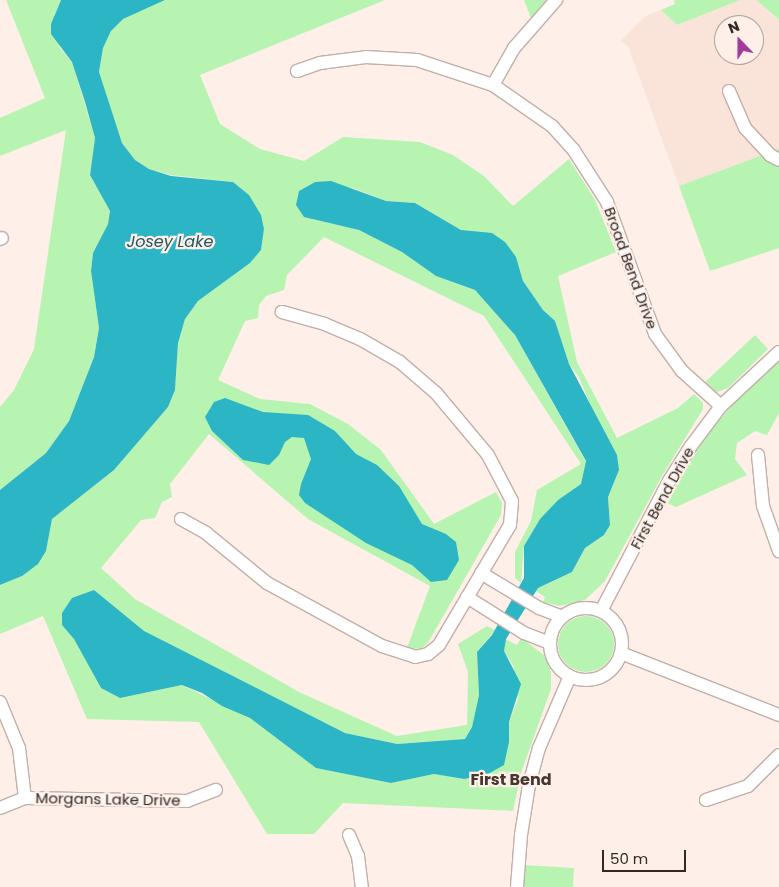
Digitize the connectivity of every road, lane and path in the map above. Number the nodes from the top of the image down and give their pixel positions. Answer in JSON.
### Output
{"nodes":[{"id":1,"x":556,"y":0,"type":"edge"},
{"id":2,"x":297,"y":71,"type":"dead end"},
{"id":3,"x":493,"y":85,"type":"junction"},
{"id":4,"x":729,"y":91,"type":"dead end"},
{"id":5,"x":779,"y":160,"type":"edge"},
{"id":6,"x":282,"y":312,"type":"dead end"},
{"id":7,"x":779,"y":352,"type":"edge"},
{"id":8,"x":721,"y":406,"type":"junction"},
{"id":9,"x":758,"y":455,"type":"dead end"},
{"id":10,"x":181,"y":519,"type":"dead end"},
{"id":11,"x":779,"y":551,"type":"edge"},
{"id":12,"x":481,"y":573,"type":"junction"},
{"id":13,"x":467,"y":597,"type":"junction"},
{"id":14,"x":601,"y":611,"type":"junction"},
{"id":15,"x":562,"y":617,"type":"junction"},
{"id":16,"x":550,"y":643,"type":"junction"},
{"id":17,"x":621,"y":652,"type":"junction"},
{"id":18,"x":570,"y":676,"type":"junction"},
{"id":19,"x":0,"y":702,"type":"edge"},
{"id":20,"x":779,"y":715,"type":"edge"},
{"id":21,"x":779,"y":755,"type":"edge"},
{"id":22,"x":216,"y":790,"type":"dead end"},
{"id":23,"x":25,"y":798,"type":"junction"},
{"id":24,"x":706,"y":800,"type":"dead end"},
{"id":25,"x":0,"y":808,"type":"edge"},
{"id":26,"x":349,"y":835,"type":"dead end"},
{"id":27,"x":362,"y":887,"type":"edge"},
{"id":28,"x":518,"y":887,"type":"edge"}],
"edges":[{"from":1,"to":3,"type":"street"},
{"from":2,"to":3,"type":"street","name":"Broad Bend Drive"},
{"from":3,"to":8,"type":"street","name":"Broad Bend Drive"},
{"from":4,"to":5,"type":"street"},
{"from":6,"to":12,"type":"street"},
{"from":7,"to":8,"type":"street","name":"First Bend Drive"},
{"from":8,"to":14,"type":"street","name":"First Bend Drive"},
{"from":9,"to":11,"type":"street"},
{"from":10,"to":13,"type":"street"},
{"from":12,"to":13,"type":"street"},
{"from":12,"to":15,"type":"street"},
{"from":13,"to":16,"type":"street"},
{"from":14,"to":15,"type":"street"},
{"from":14,"to":17,"type":"street"},
{"from":15,"to":16,"type":"street"},
{"from":16,"to":18,"type":"street"},
{"from":17,"to":18,"type":"street"},
{"from":17,"to":20,"type":"street"},
{"from":18,"to":28,"type":"street"},
{"from":19,"to":23,"type":"street"},
{"from":21,"to":24,"type":"street"},
{"from":22,"to":23,"type":"street","name":"Morgans Lake Drive"},
{"from":23,"to":25,"type":"street","name":"Morgans Lake Drive"},
{"from":26,"to":27,"type":"street"}]}
